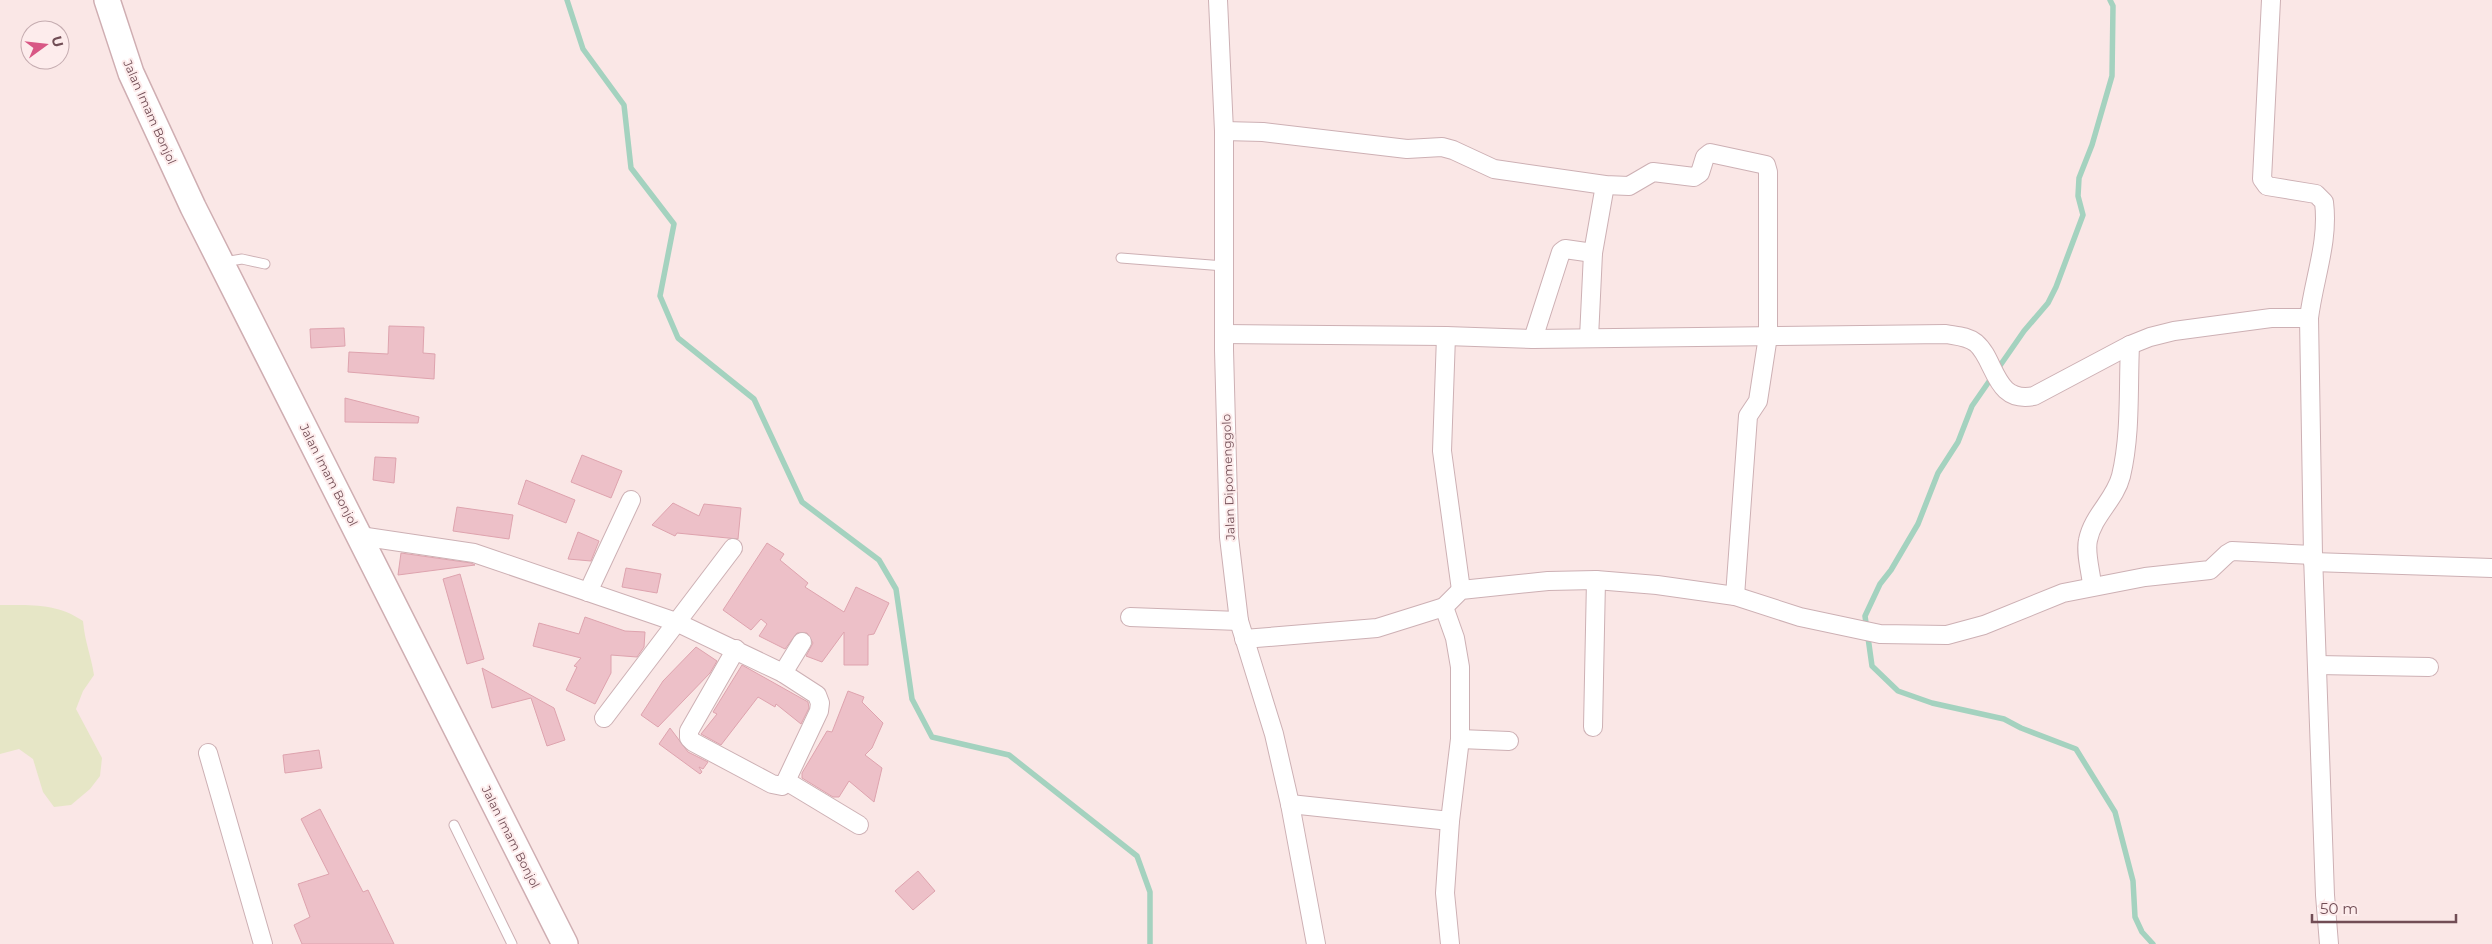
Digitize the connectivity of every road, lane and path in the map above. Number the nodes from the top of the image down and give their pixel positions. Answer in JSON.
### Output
{"nodes":[{"id":1,"x":107,"y":0,"type":"edge"},
{"id":2,"x":1218,"y":0,"type":"edge"},
{"id":3,"x":2271,"y":0,"type":"edge"},
{"id":4,"x":1224,"y":131,"type":"junction"},
{"id":5,"x":1605,"y":185,"type":"junction"},
{"id":6,"x":1594,"y":253,"type":"junction"},
{"id":7,"x":1121,"y":258,"type":"dead end"},
{"id":8,"x":221,"y":262,"type":"junction"},
{"id":9,"x":265,"y":264,"type":"dead end"},
{"id":10,"x":1224,"y":266,"type":"junction"},
{"id":11,"x":2309,"y":318,"type":"junction"},
{"id":12,"x":1224,"y":334,"type":"junction"},
{"id":13,"x":1446,"y":336,"type":"junction"},
{"id":14,"x":1768,"y":336,"type":"junction"},
{"id":15,"x":1589,"y":338,"type":"junction"},
{"id":16,"x":1533,"y":339,"type":"junction"},
{"id":17,"x":2130,"y":345,"type":"junction"},
{"id":18,"x":631,"y":500,"type":"dead end"},
{"id":19,"x":360,"y":536,"type":"junction"},
{"id":20,"x":733,"y":548,"type":"dead end"},
{"id":21,"x":2313,"y":559,"type":"junction"},
{"id":22,"x":2492,"y":568,"type":"edge"},
{"id":23,"x":1596,"y":580,"type":"junction"},
{"id":24,"x":2092,"y":585,"type":"junction"},
{"id":25,"x":1461,"y":590,"type":"junction"},
{"id":26,"x":588,"y":592,"type":"junction"},
{"id":27,"x":1735,"y":596,"type":"junction"},
{"id":28,"x":1444,"y":606,"type":"junction"},
{"id":29,"x":1130,"y":617,"type":"dead end"},
{"id":30,"x":1239,"y":621,"type":"junction"},
{"id":31,"x":676,"y":622,"type":"junction"},
{"id":32,"x":1244,"y":639,"type":"junction"},
{"id":33,"x":802,"y":642,"type":"dead end"},
{"id":34,"x":736,"y":649,"type":"junction"},
{"id":35,"x":2317,"y":665,"type":"junction"},
{"id":36,"x":2429,"y":667,"type":"dead end"},
{"id":37,"x":783,"y":673,"type":"junction"},
{"id":38,"x":604,"y":718,"type":"dead end"},
{"id":39,"x":1593,"y":727,"type":"dead end"},
{"id":40,"x":1460,"y":739,"type":"junction"},
{"id":41,"x":1509,"y":741,"type":"dead end"},
{"id":42,"x":208,"y":753,"type":"dead end"},
{"id":43,"x":786,"y":782,"type":"junction"},
{"id":44,"x":1290,"y":804,"type":"junction"},
{"id":45,"x":1450,"y":821,"type":"junction"},
{"id":46,"x":454,"y":825,"type":"dead end"},
{"id":47,"x":859,"y":825,"type":"dead end"},
{"id":48,"x":263,"y":944,"type":"edge"},
{"id":49,"x":512,"y":944,"type":"edge"},
{"id":50,"x":565,"y":944,"type":"edge"},
{"id":51,"x":1316,"y":944,"type":"edge"},
{"id":52,"x":1450,"y":944,"type":"edge"},
{"id":53,"x":2330,"y":944,"type":"edge"}],
"edges":[{"from":1,"to":8,"type":"main road","name":"Jalan Imam Bonjol"},
{"from":2,"to":4,"type":"street","name":"Jalan Dipomenggolo"},
{"from":3,"to":11,"type":"street"},
{"from":4,"to":5,"type":"street"},
{"from":4,"to":10,"type":"street","name":"Jalan Dipomenggolo"},
{"from":5,"to":6,"type":"street"},
{"from":5,"to":14,"type":"street"},
{"from":6,"to":15,"type":"street"},
{"from":6,"to":16,"type":"street"},
{"from":7,"to":10,"type":"lane"},
{"from":8,"to":9,"type":"lane"},
{"from":8,"to":19,"type":"main road","name":"Jalan Imam Bonjol"},
{"from":10,"to":12,"type":"street","name":"Jalan Dipomenggolo"},
{"from":11,"to":17,"type":"street"},
{"from":11,"to":21,"type":"street"},
{"from":12,"to":13,"type":"street"},
{"from":12,"to":30,"type":"street","name":"Jalan Dipomenggolo"},
{"from":13,"to":16,"type":"street"},
{"from":13,"to":25,"type":"street"},
{"from":14,"to":15,"type":"street"},
{"from":14,"to":17,"type":"street"},
{"from":14,"to":27,"type":"street"},
{"from":15,"to":16,"type":"street"},
{"from":17,"to":24,"type":"street"},
{"from":18,"to":26,"type":"street"},
{"from":19,"to":26,"type":"street"},
{"from":19,"to":50,"type":"main road","name":"Jalan Imam Bonjol"},
{"from":20,"to":31,"type":"street"},
{"from":21,"to":22,"type":"street"},
{"from":21,"to":24,"type":"street"},
{"from":21,"to":35,"type":"street"},
{"from":23,"to":25,"type":"street"},
{"from":23,"to":27,"type":"street"},
{"from":23,"to":39,"type":"street"},
{"from":24,"to":27,"type":"street"},
{"from":25,"to":28,"type":"street"},
{"from":26,"to":31,"type":"street"},
{"from":28,"to":32,"type":"street"},
{"from":28,"to":40,"type":"street"},
{"from":29,"to":30,"type":"street"},
{"from":30,"to":32,"type":"street","name":"Jalan Dipomenggolo"},
{"from":31,"to":34,"type":"street"},
{"from":31,"to":38,"type":"street"},
{"from":32,"to":44,"type":"street","name":"Jalan Dipomenggolo"},
{"from":33,"to":37,"type":"street"},
{"from":34,"to":37,"type":"street"},
{"from":34,"to":43,"type":"street"},
{"from":35,"to":36,"type":"street"},
{"from":35,"to":53,"type":"street"},
{"from":37,"to":43,"type":"street"},
{"from":40,"to":41,"type":"street"},
{"from":40,"to":45,"type":"street"},
{"from":42,"to":48,"type":"street"},
{"from":43,"to":47,"type":"street"},
{"from":44,"to":45,"type":"street"},
{"from":44,"to":51,"type":"street","name":"Jalan Dipomenggolo"},
{"from":45,"to":52,"type":"street"},
{"from":46,"to":49,"type":"lane"}]}
